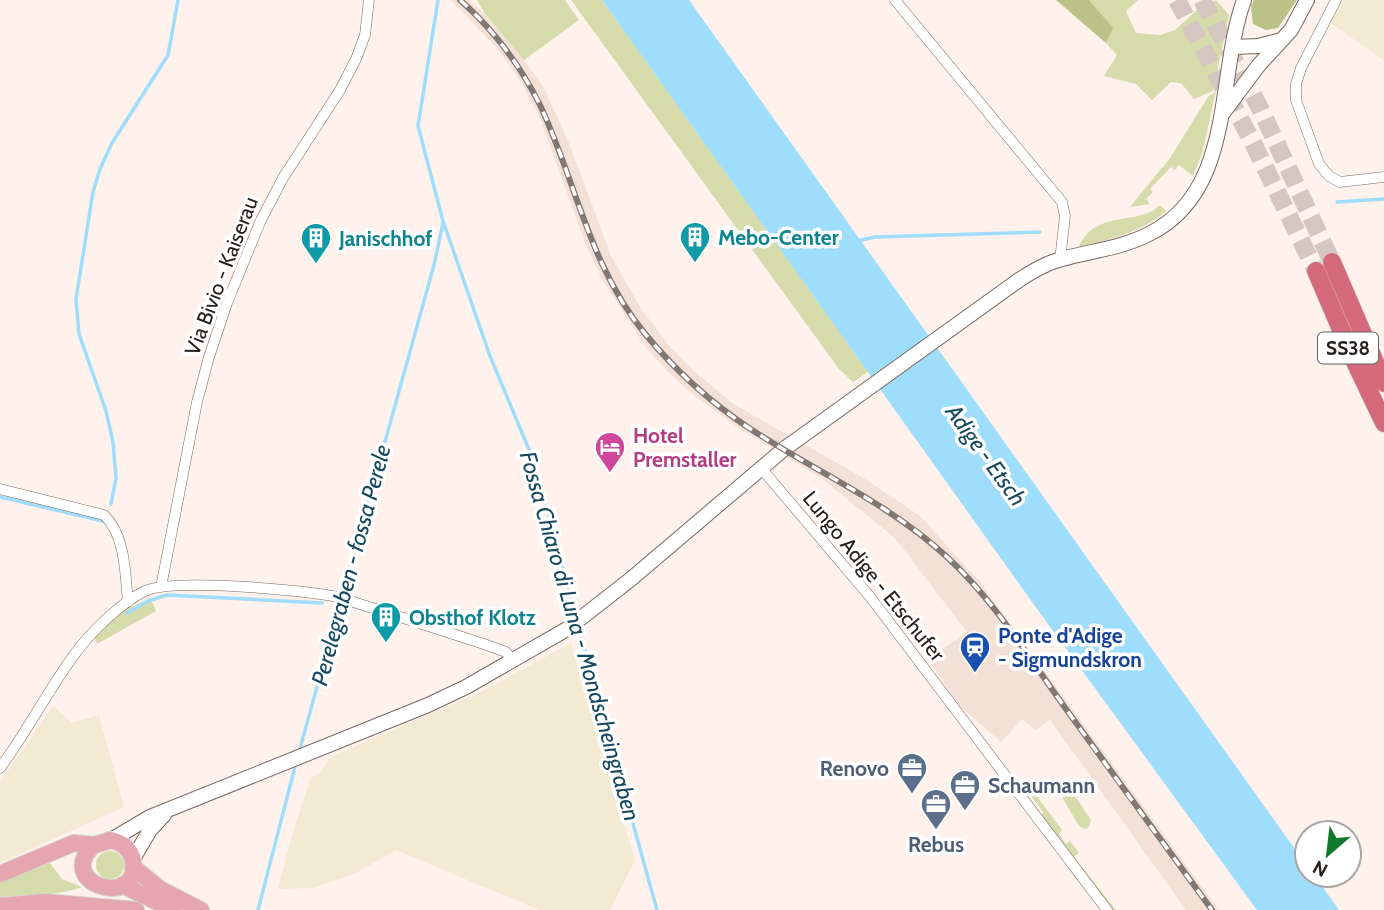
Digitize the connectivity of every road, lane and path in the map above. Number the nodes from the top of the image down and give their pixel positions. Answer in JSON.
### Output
{"nodes":[{"id":1,"x":369,"y":0,"type":"edge"},
{"id":2,"x":895,"y":0,"type":"edge"},
{"id":3,"x":1244,"y":0,"type":"edge"},
{"id":4,"x":1307,"y":0,"type":"edge"},
{"id":5,"x":1336,"y":0,"type":"edge"},
{"id":6,"x":1237,"y":25,"type":"junction"},
{"id":7,"x":1283,"y":40,"type":"junction"},
{"id":8,"x":1258,"y":46,"type":"junction"},
{"id":9,"x":1233,"y":47,"type":"junction"},
{"id":10,"x":1230,"y":65,"type":"junction"},
{"id":11,"x":1258,"y":66,"type":"junction"},
{"id":12,"x":1220,"y":117,"type":"junction"},
{"id":13,"x":1384,"y":177,"type":"edge"},
{"id":14,"x":1060,"y":260,"type":"junction"},
{"id":15,"x":1384,"y":383,"type":"edge"},
{"id":16,"x":1384,"y":423,"type":"edge"},
{"id":17,"x":761,"y":468,"type":"junction"},
{"id":18,"x":0,"y":489,"type":"edge"},
{"id":19,"x":161,"y":587,"type":"junction"},
{"id":20,"x":128,"y":602,"type":"junction"},
{"id":21,"x":512,"y":660,"type":"junction"},
{"id":22,"x":0,"y":768,"type":"edge"},
{"id":23,"x":170,"y":809,"type":"junction"},
{"id":24,"x":111,"y":840,"type":"junction"},
{"id":25,"x":94,"y":845,"type":"junction"},
{"id":26,"x":133,"y":863,"type":"junction"},
{"id":27,"x":0,"y":874,"type":"edge"},
{"id":28,"x":122,"y":885,"type":"junction"},
{"id":29,"x":96,"y":886,"type":"junction"},
{"id":30,"x":45,"y":902,"type":"junction"},
{"id":31,"x":0,"y":906,"type":"edge"},
{"id":32,"x":136,"y":910,"type":"edge"},
{"id":33,"x":174,"y":910,"type":"edge"},
{"id":34,"x":201,"y":910,"type":"edge"},
{"id":35,"x":1107,"y":910,"type":"edge"}],
"edges":[{"from":1,"to":19,"type":"street","name":"Via Bivio - Kaiserau"},
{"from":2,"to":14,"type":"street"},
{"from":3,"to":6,"type":"main road"},
{"from":4,"to":7,"type":"main road"},
{"from":5,"to":13,"type":"street"},
{"from":6,"to":8,"type":"main road"},
{"from":6,"to":9,"type":"main road"},
{"from":7,"to":8,"type":"main road"},
{"from":7,"to":11,"type":"main road"},
{"from":8,"to":9,"type":"main road"},
{"from":9,"to":10,"type":"main road"},
{"from":10,"to":11,"type":"main road"},
{"from":10,"to":12,"type":"main road"},
{"from":11,"to":12,"type":"main road"},
{"from":12,"to":14,"type":"main road"},
{"from":14,"to":17,"type":"main road"},
{"from":15,"to":16,"type":"highway","number":"SS38"},
{"from":17,"to":21,"type":"main road"},
{"from":17,"to":35,"type":"street","name":"Lungo Adige - Etschufer"},
{"from":18,"to":20,"type":"street"},
{"from":19,"to":20,"type":"street"},
{"from":19,"to":21,"type":"street"},
{"from":20,"to":22,"type":"street"},
{"from":21,"to":23,"type":"main road"},
{"from":23,"to":24,"type":"main road"},
{"from":23,"to":26,"type":"main road"},
{"from":24,"to":25,"type":"main road"},
{"from":24,"to":26,"type":"main road"},
{"from":25,"to":27,"type":"main road"},
{"from":25,"to":29,"type":"main road"},
{"from":26,"to":28,"type":"main road"},
{"from":26,"to":34,"type":"main road"},
{"from":28,"to":29,"type":"main road"},
{"from":28,"to":33,"type":"main road"},
{"from":29,"to":30,"type":"main road"},
{"from":30,"to":31,"type":"main road"},
{"from":30,"to":32,"type":"main road"}]}
